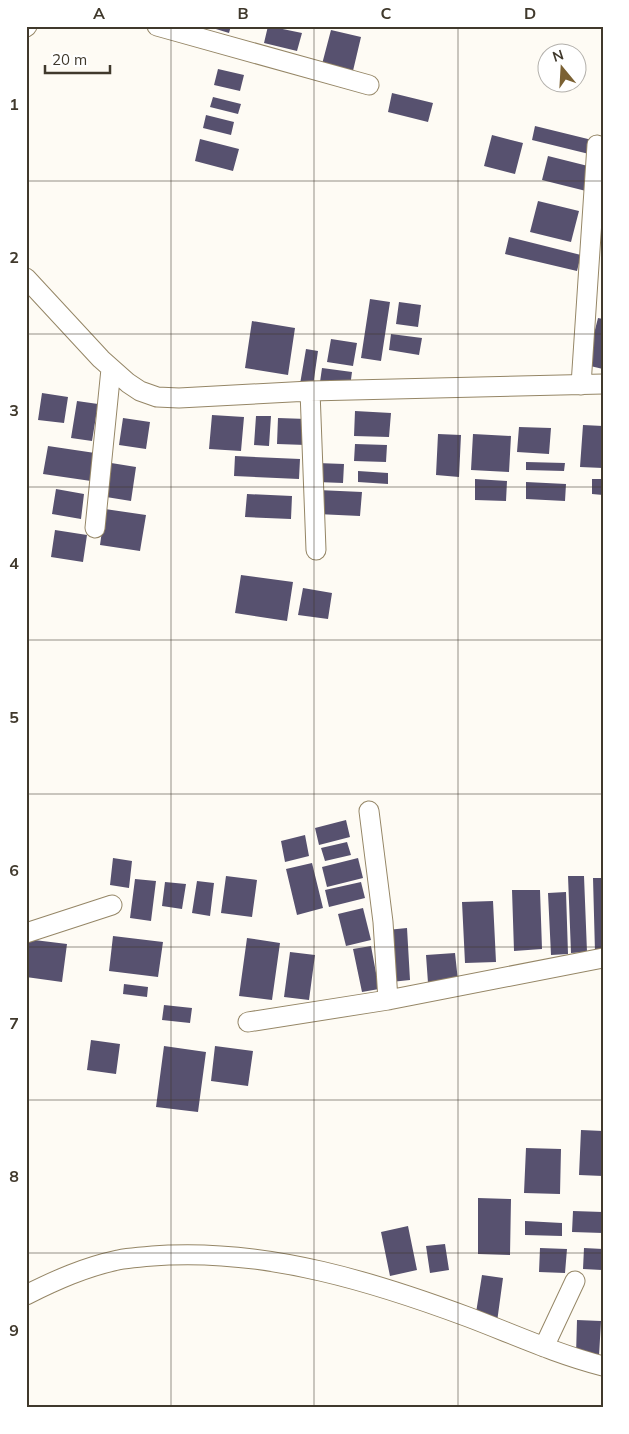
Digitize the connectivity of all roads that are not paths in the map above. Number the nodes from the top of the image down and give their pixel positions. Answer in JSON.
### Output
{"nodes":[{"id":1,"x":157,"y":26,"type":"edge"},
{"id":2,"x":369,"y":85,"type":"dead end"},
{"id":3,"x":597,"y":145,"type":"dead end"},
{"id":4,"x":26,"y":278,"type":"edge"},
{"id":5,"x":111,"y":369,"type":"junction"},
{"id":6,"x":603,"y":384,"type":"edge"},
{"id":7,"x":581,"y":385,"type":"junction"},
{"id":8,"x":310,"y":391,"type":"junction"},
{"id":9,"x":95,"y":528,"type":"dead end"},
{"id":10,"x":316,"y":550,"type":"dead end"},
{"id":11,"x":369,"y":811,"type":"dead end"},
{"id":12,"x":112,"y":905,"type":"dead end"},
{"id":13,"x":26,"y":933,"type":"edge"},
{"id":14,"x":603,"y":958,"type":"edge"},
{"id":15,"x":388,"y":1000,"type":"junction"},
{"id":16,"x":248,"y":1022,"type":"dead end"},
{"id":17,"x":575,"y":1281,"type":"dead end"},
{"id":18,"x":26,"y":1295,"type":"edge"},
{"id":19,"x":544,"y":1347,"type":"junction"},
{"id":20,"x":603,"y":1366,"type":"edge"}],
"edges":[{"from":1,"to":2,"type":"street"},
{"from":3,"to":7,"type":"street"},
{"from":4,"to":5,"type":"street"},
{"from":5,"to":8,"type":"street"},
{"from":5,"to":9,"type":"street"},
{"from":6,"to":7,"type":"street"},
{"from":7,"to":8,"type":"street"},
{"from":8,"to":10,"type":"street"},
{"from":11,"to":15,"type":"street"},
{"from":12,"to":13,"type":"street"},
{"from":14,"to":15,"type":"street"},
{"from":15,"to":16,"type":"street"},
{"from":17,"to":19,"type":"street"},
{"from":18,"to":19,"type":"street"},
{"from":19,"to":20,"type":"street"}]}
